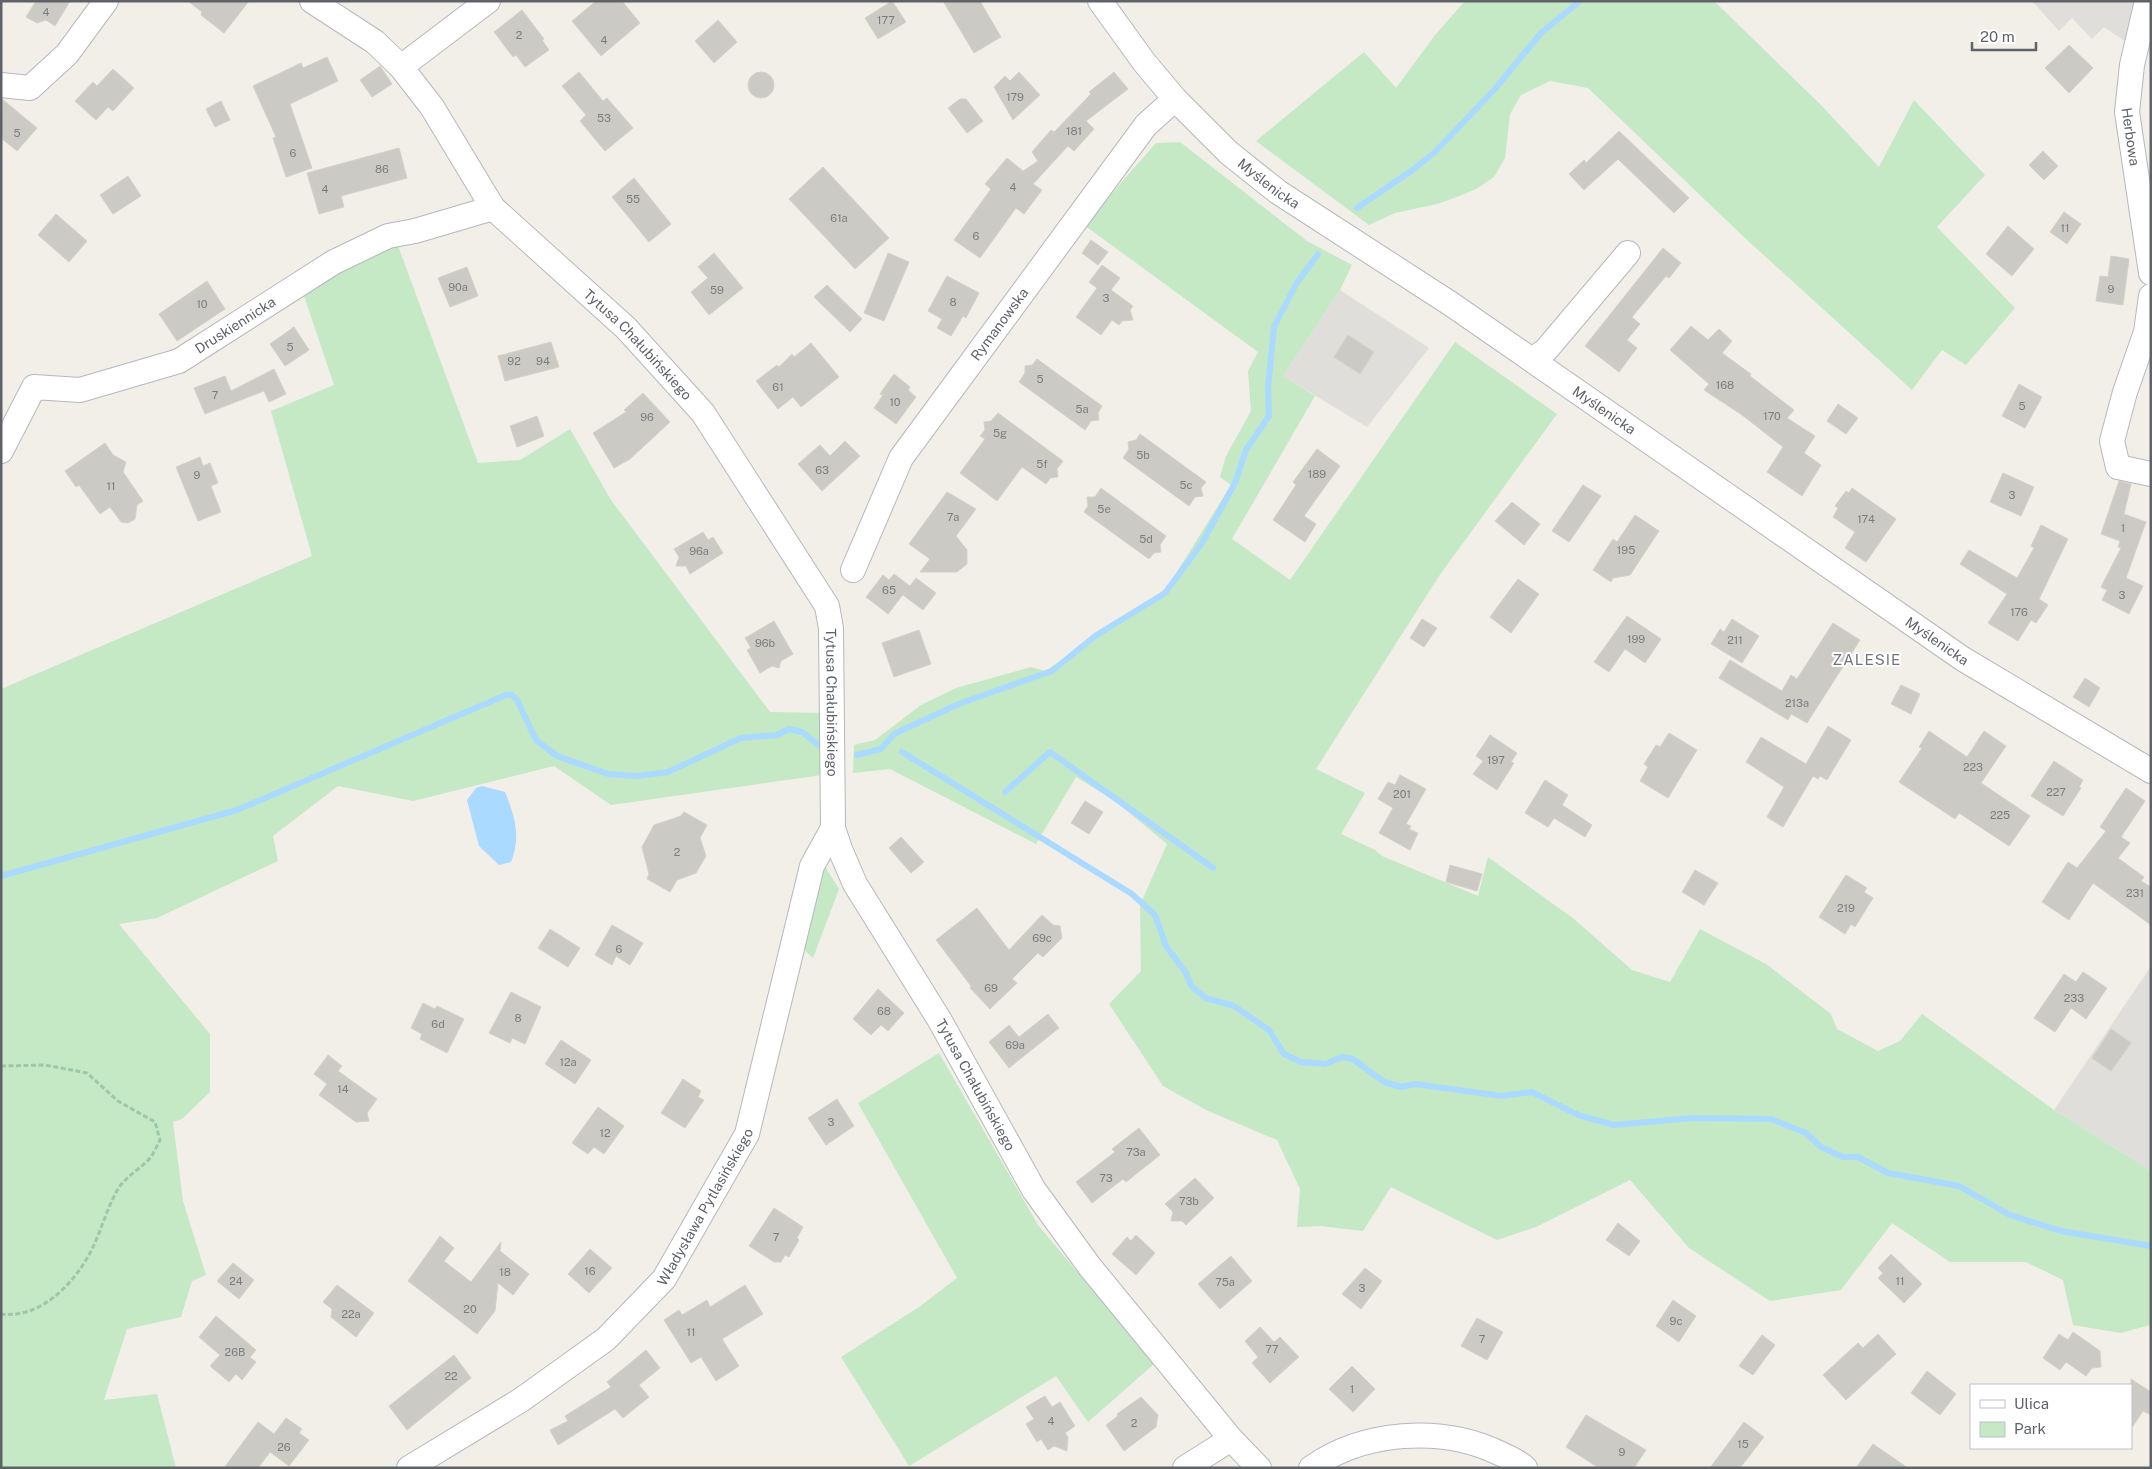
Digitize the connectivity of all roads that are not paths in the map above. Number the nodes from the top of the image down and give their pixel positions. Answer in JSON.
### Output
{"nodes":[{"id":1,"x":106,"y":1,"type":"edge"},
{"id":2,"x":312,"y":1,"type":"edge"},
{"id":3,"x":488,"y":1,"type":"edge"},
{"id":4,"x":1100,"y":1,"type":"edge"},
{"id":5,"x":2147,"y":1,"type":"edge"},
{"id":6,"x":401,"y":67,"type":"junction"},
{"id":7,"x":1,"y":85,"type":"edge"},
{"id":8,"x":1175,"y":99,"type":"junction"},
{"id":9,"x":494,"y":208,"type":"junction"},
{"id":10,"x":1628,"y":253,"type":"dead end"},
{"id":11,"x":2151,"y":273,"type":"edge"},
{"id":12,"x":2151,"y":296,"type":"edge"},
{"id":13,"x":1532,"y":360,"type":"junction"},
{"id":14,"x":1,"y":450,"type":"edge"},
{"id":15,"x":2151,"y":474,"type":"edge"},
{"id":16,"x":854,"y":570,"type":"dead end"},
{"id":17,"x":2148,"y":762,"type":"edge"},
{"id":18,"x":833,"y":828,"type":"junction"},
{"id":19,"x":1231,"y":1439,"type":"junction"},
{"id":20,"x":409,"y":1468,"type":"edge"},
{"id":21,"x":1185,"y":1468,"type":"edge"},
{"id":22,"x":1260,"y":1468,"type":"edge"},
{"id":23,"x":1311,"y":1468,"type":"edge"},
{"id":24,"x":1525,"y":1468,"type":"edge"}],
"edges":[{"from":1,"to":7,"type":"street"},
{"from":2,"to":6,"type":"street","name":"Tytusa Chałubińskiego"},
{"from":3,"to":6,"type":"street"},
{"from":4,"to":8,"type":"street","name":"Myślenicka"},
{"from":5,"to":11,"type":"street","name":"Herbowa"},
{"from":6,"to":9,"type":"street","name":"Tytusa Chałubińskiego"},
{"from":8,"to":13,"type":"street","name":"Myślenicka"},
{"from":8,"to":16,"type":"street","name":"Rymanowska"},
{"from":9,"to":14,"type":"street","name":"Druskiennicka"},
{"from":9,"to":18,"type":"street","name":"Tytusa Chałubińskiego"},
{"from":10,"to":13,"type":"street"},
{"from":12,"to":15,"type":"street"},
{"from":13,"to":17,"type":"street","name":"Myślenicka"},
{"from":18,"to":19,"type":"street","name":"Tytusa Chałubińskiego"},
{"from":18,"to":20,"type":"street","name":"Władysława Pytlasińskiego"},
{"from":19,"to":21,"type":"street"},
{"from":19,"to":22,"type":"street","name":"Tytusa Chałubińskiego"},
{"from":23,"to":24,"type":"street"}]}
